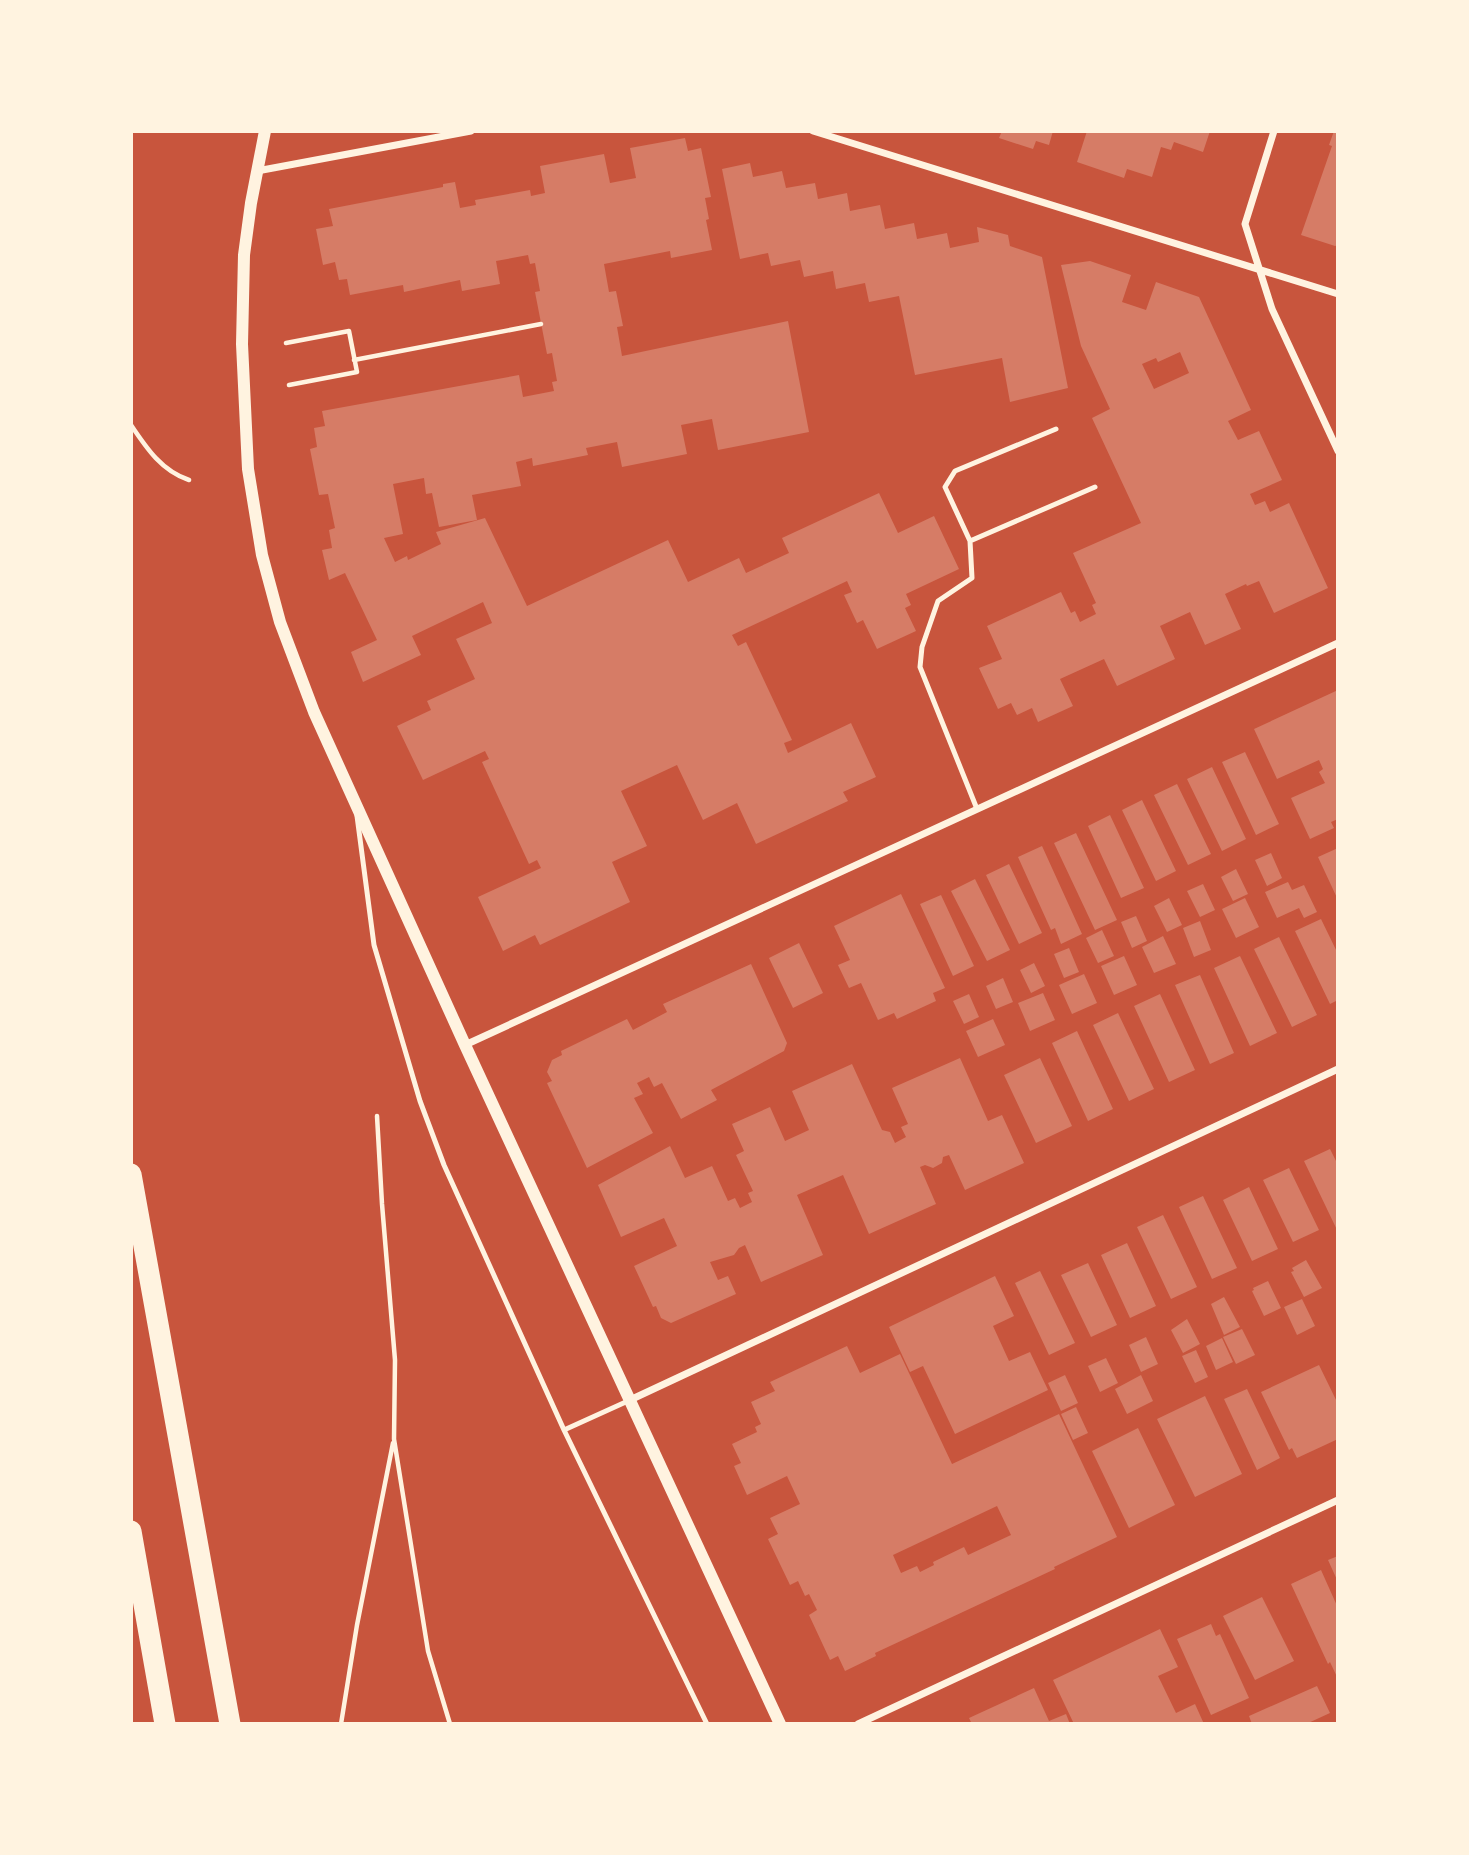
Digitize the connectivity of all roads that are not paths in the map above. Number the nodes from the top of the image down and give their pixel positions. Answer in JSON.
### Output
{"nodes":[{"id":1,"x":265,"y":131,"type":"edge"},
{"id":2,"x":471,"y":131,"type":"edge"},
{"id":3,"x":813,"y":131,"type":"edge"},
{"id":4,"x":1274,"y":131,"type":"edge"},
{"id":5,"x":257,"y":171,"type":"junction"},
{"id":6,"x":1258,"y":268,"type":"junction"},
{"id":7,"x":1338,"y":294,"type":"edge"},
{"id":8,"x":1056,"y":429,"type":"dead end"},
{"id":9,"x":1338,"y":451,"type":"edge"},
{"id":10,"x":1095,"y":487,"type":"dead end"},
{"id":11,"x":970,"y":541,"type":"junction"},
{"id":12,"x":1338,"y":642,"type":"edge"},
{"id":13,"x":355,"y":802,"type":"junction"},
{"id":14,"x":977,"y":809,"type":"junction"},
{"id":15,"x":465,"y":1045,"type":"junction"},
{"id":16,"x":1338,"y":1069,"type":"edge"},
{"id":17,"x":131,"y":1174,"type":"edge"},
{"id":18,"x":629,"y":1400,"type":"junction"},
{"id":19,"x":564,"y":1430,"type":"junction"},
{"id":20,"x":1338,"y":1500,"type":"edge"},
{"id":21,"x":131,"y":1531,"type":"edge"},
{"id":22,"x":165,"y":1724,"type":"edge"},
{"id":23,"x":230,"y":1724,"type":"edge"},
{"id":24,"x":707,"y":1724,"type":"edge"},
{"id":25,"x":780,"y":1724,"type":"edge"},
{"id":26,"x":858,"y":1724,"type":"edge"}],
"edges":[{"from":1,"to":5,"type":"street"},
{"from":2,"to":5,"type":"street"},
{"from":3,"to":6,"type":"street"},
{"from":4,"to":6,"type":"street"},
{"from":5,"to":13,"type":"street"},
{"from":6,"to":7,"type":"street"},
{"from":6,"to":9,"type":"street"},
{"from":8,"to":11,"type":"lane"},
{"from":10,"to":11,"type":"lane"},
{"from":11,"to":14,"type":"lane"},
{"from":12,"to":14,"type":"street"},
{"from":13,"to":15,"type":"street"},
{"from":13,"to":19,"type":"lane"},
{"from":14,"to":15,"type":"street"},
{"from":15,"to":18,"type":"street"},
{"from":16,"to":18,"type":"street"},
{"from":17,"to":23,"type":"highway"},
{"from":18,"to":19,"type":"lane"},
{"from":18,"to":25,"type":"street"},
{"from":19,"to":24,"type":"lane"},
{"from":20,"to":26,"type":"street"},
{"from":21,"to":22,"type":"highway"}]}
